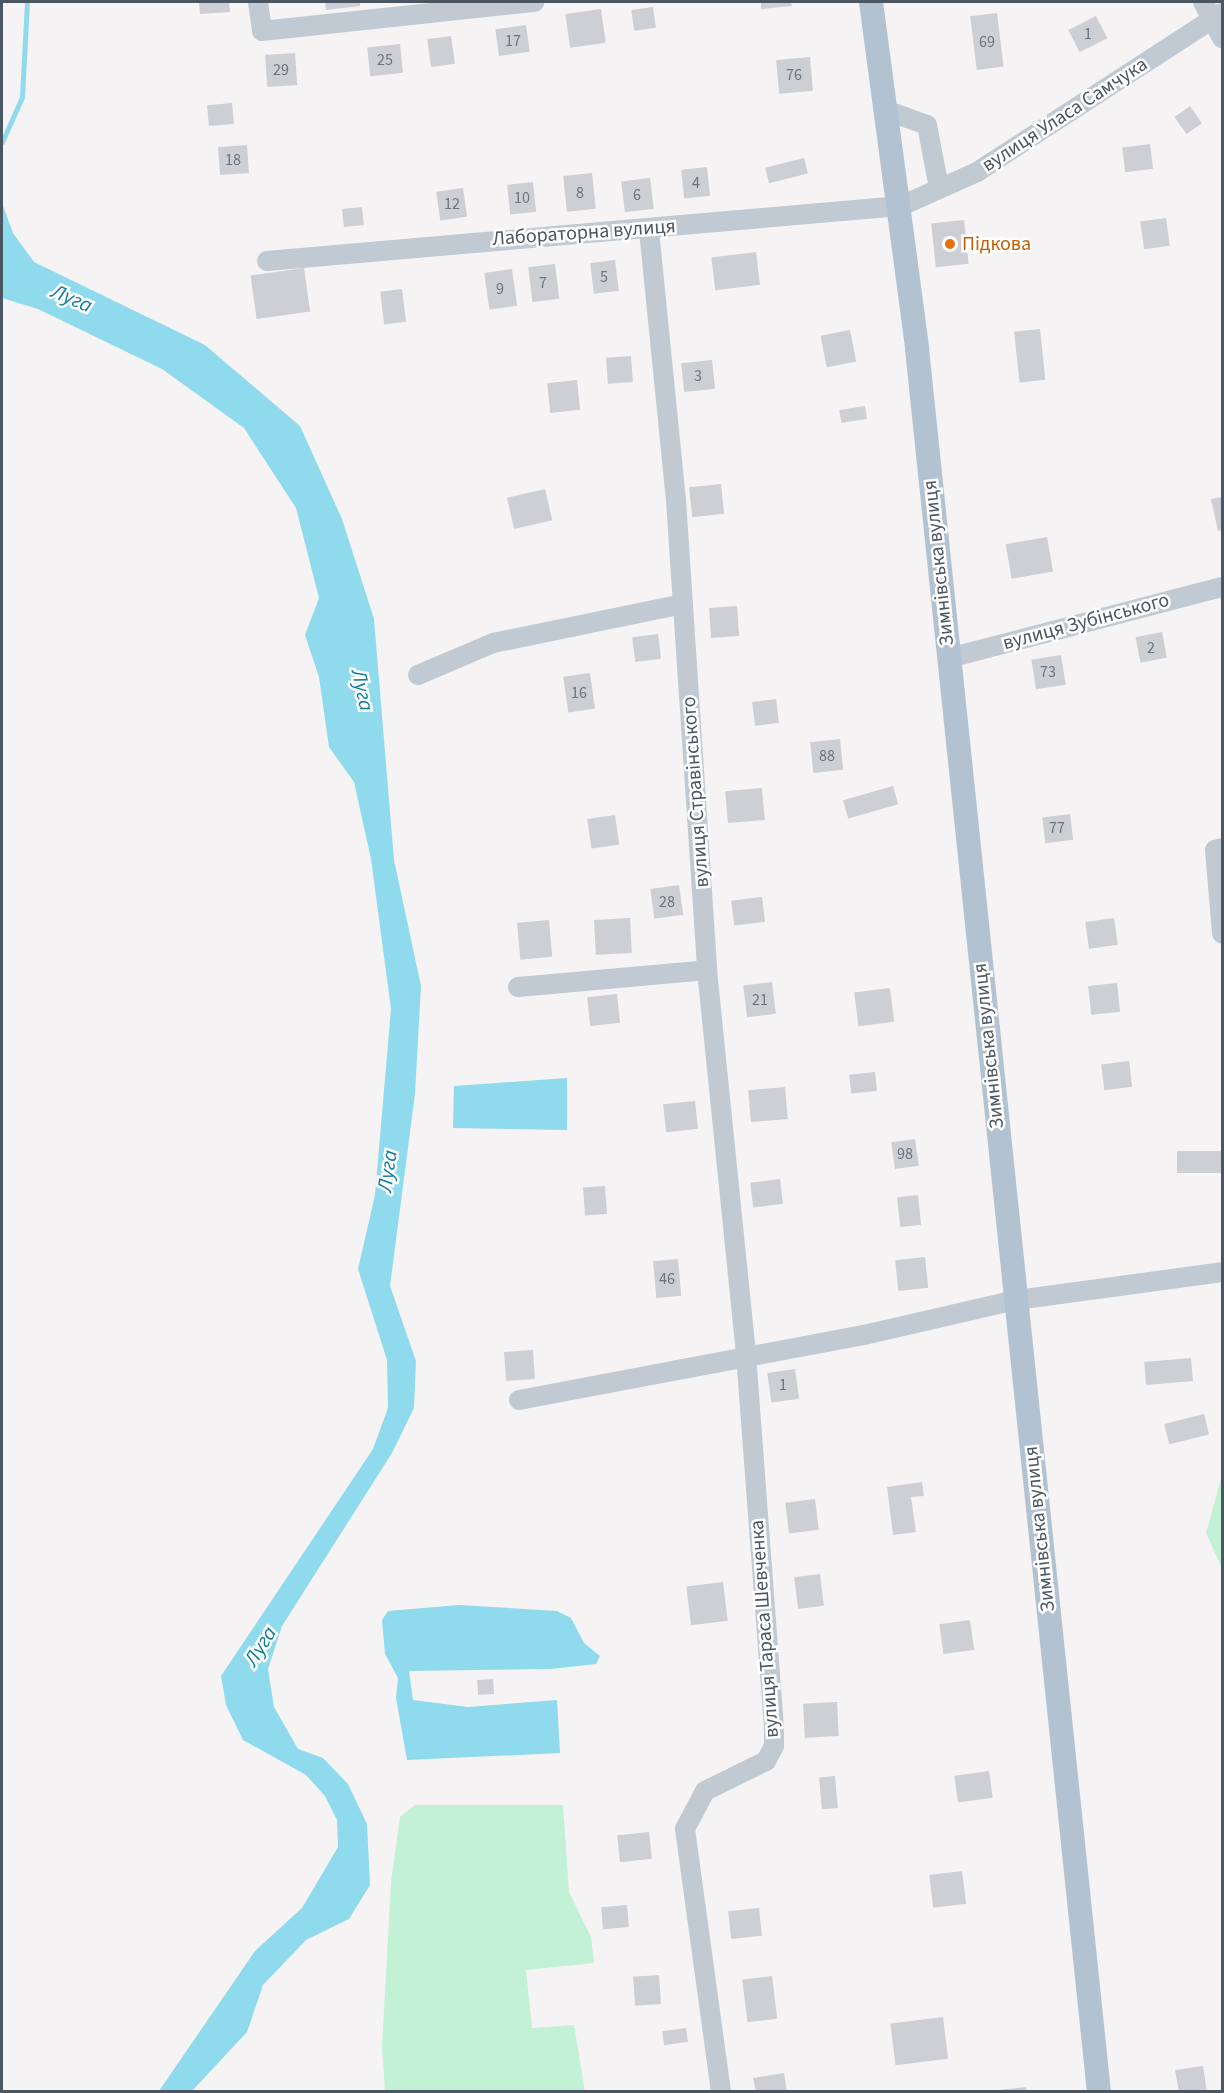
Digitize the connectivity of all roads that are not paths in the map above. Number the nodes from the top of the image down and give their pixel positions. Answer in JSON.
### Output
{"nodes":[{"id":1,"x":258,"y":2,"type":"edge"},
{"id":2,"x":534,"y":2,"type":"edge"},
{"id":3,"x":872,"y":2,"type":"edge"},
{"id":4,"x":1203,"y":2,"type":"edge"},
{"id":5,"x":432,"y":7,"type":"edge"},
{"id":6,"x":1217,"y":16,"type":"edge"},
{"id":7,"x":1222,"y":38,"type":"edge"},
{"id":8,"x":888,"y":111,"type":"junction"},
{"id":9,"x":939,"y":188,"type":"junction"},
{"id":10,"x":901,"y":206,"type":"junction"},
{"id":11,"x":649,"y":230,"type":"junction"},
{"id":12,"x":267,"y":261,"type":"dead end"},
{"id":13,"x":1222,"y":587,"type":"edge"},
{"id":14,"x":683,"y":604,"type":"junction"},
{"id":15,"x":949,"y":658,"type":"junction"},
{"id":16,"x":418,"y":675,"type":"dead end"},
{"id":17,"x":1222,"y":848,"type":"edge"},
{"id":18,"x":1222,"y":934,"type":"edge"},
{"id":19,"x":707,"y":970,"type":"junction"},
{"id":20,"x":519,"y":987,"type":"dead end"},
{"id":21,"x":1222,"y":1272,"type":"edge"},
{"id":22,"x":1016,"y":1300,"type":"junction"},
{"id":23,"x":747,"y":1362,"type":"junction"},
{"id":24,"x":519,"y":1400,"type":"dead end"},
{"id":25,"x":721,"y":2091,"type":"edge"},
{"id":26,"x":1099,"y":2091,"type":"edge"}],
"edges":[{"from":1,"to":5,"type":"street"},
{"from":2,"to":5,"type":"street"},
{"from":3,"to":8,"type":"main road","name":"Зимнівська вулиця"},
{"from":4,"to":6,"type":"street"},
{"from":6,"to":7,"type":"street"},
{"from":6,"to":9,"type":"street","name":"вулиця Уласа Самчука"},
{"from":8,"to":9,"type":"street"},
{"from":8,"to":10,"type":"main road","name":"Зимнівська вулиця"},
{"from":9,"to":10,"type":"street","name":"вулиця Уласа Самчука"},
{"from":10,"to":11,"type":"street","name":"Лабораторна вулиця"},
{"from":10,"to":15,"type":"main road","name":"Зимнівська вулиця"},
{"from":11,"to":12,"type":"street","name":"Лабораторна вулиця"},
{"from":11,"to":14,"type":"street","name":"вулиця Стравінського"},
{"from":13,"to":15,"type":"street","name":"вулиця Зубінського"},
{"from":14,"to":16,"type":"street"},
{"from":14,"to":19,"type":"street","name":"вулиця Стравінського"},
{"from":15,"to":22,"type":"main road","name":"Зимнівська вулиця"},
{"from":17,"to":18,"type":"street"},
{"from":19,"to":20,"type":"street"},
{"from":19,"to":23,"type":"street","name":"вулиця Стравінського"},
{"from":21,"to":22,"type":"street"},
{"from":22,"to":23,"type":"street"},
{"from":22,"to":26,"type":"main road","name":"Зимнівська вулиця"},
{"from":23,"to":24,"type":"street"},
{"from":23,"to":25,"type":"street","name":"вулиця Тараса Шевченка"}]}
